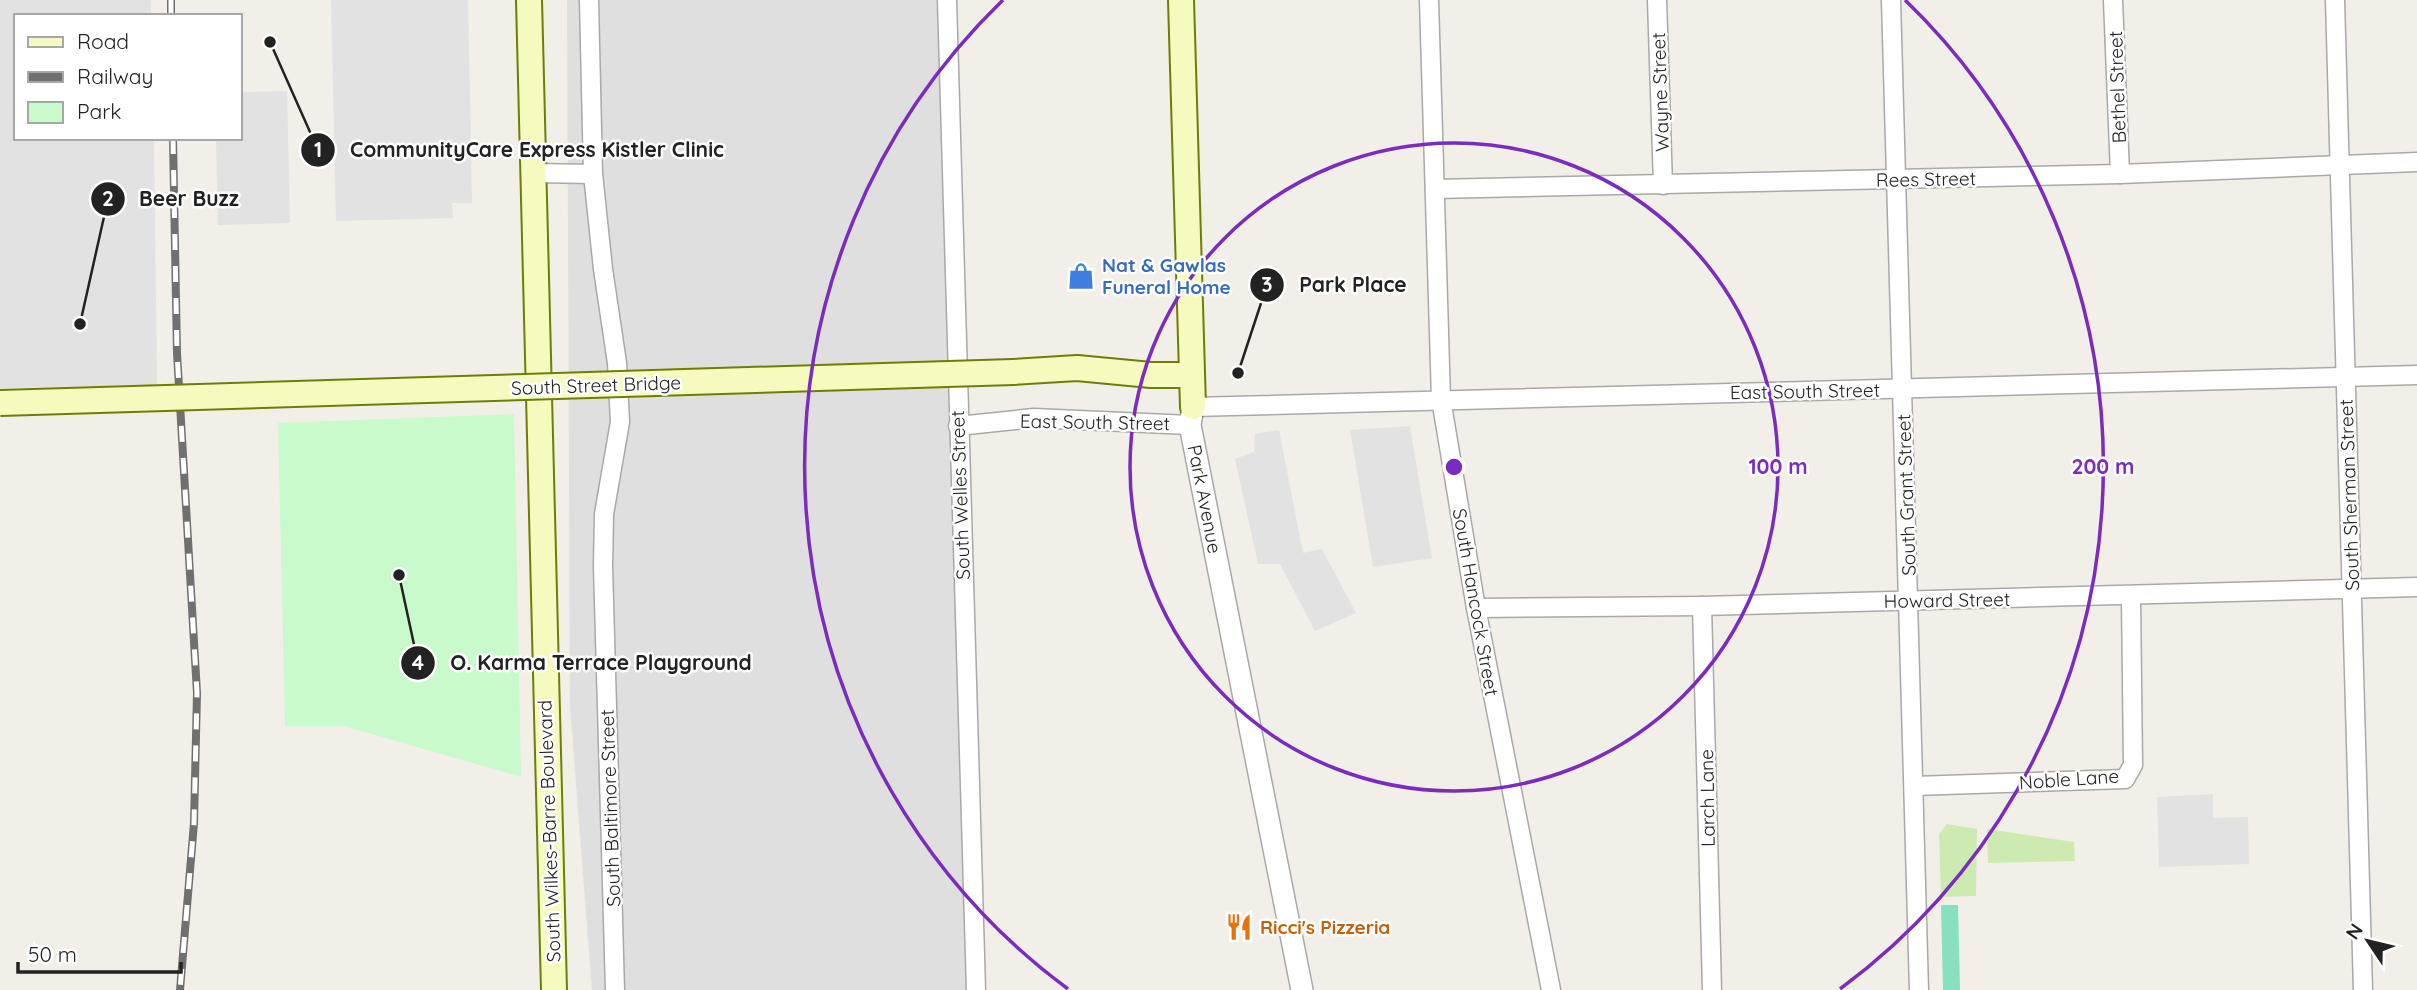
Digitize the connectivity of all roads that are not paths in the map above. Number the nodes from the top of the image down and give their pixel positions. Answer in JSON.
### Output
{"nodes":[{"id":1,"x":529,"y":0,"type":"edge"},
{"id":2,"x":589,"y":0,"type":"edge"},
{"id":3,"x":947,"y":0,"type":"edge"},
{"id":4,"x":1181,"y":0,"type":"edge"},
{"id":5,"x":1429,"y":0,"type":"edge"},
{"id":6,"x":1657,"y":0,"type":"edge"},
{"id":7,"x":1891,"y":0,"type":"edge"},
{"id":8,"x":2113,"y":0,"type":"edge"},
{"id":9,"x":2335,"y":0,"type":"edge"},
{"id":10,"x":2417,"y":162,"type":"edge"},
{"id":11,"x":2340,"y":165,"type":"junction"},
{"id":12,"x":532,"y":173,"type":"junction"},
{"id":13,"x":593,"y":174,"type":"junction"},
{"id":14,"x":2120,"y":174,"type":"junction"},
{"id":15,"x":1898,"y":180,"type":"junction"},
{"id":16,"x":1662,"y":185,"type":"junction"},
{"id":17,"x":1434,"y":188,"type":"junction"},
{"id":18,"x":1192,"y":375,"type":"junction"},
{"id":19,"x":2417,"y":375,"type":"edge"},
{"id":20,"x":2346,"y":376,"type":"junction"},
{"id":21,"x":1902,"y":388,"type":"junction"},
{"id":22,"x":1441,"y":399,"type":"junction"},
{"id":23,"x":0,"y":403,"type":"edge"},
{"id":24,"x":1192,"y":416,"type":"junction"},
{"id":25,"x":958,"y":425,"type":"junction"},
{"id":26,"x":2417,"y":587,"type":"edge"},
{"id":27,"x":2352,"y":590,"type":"junction"},
{"id":28,"x":2131,"y":597,"type":"junction"},
{"id":29,"x":1910,"y":601,"type":"junction"},
{"id":30,"x":1702,"y":606,"type":"junction"},
{"id":31,"x":1476,"y":608,"type":"junction"},
{"id":32,"x":1914,"y":786,"type":"junction"},
{"id":33,"x":554,"y":990,"type":"edge"},
{"id":34,"x":615,"y":990,"type":"edge"},
{"id":35,"x":976,"y":990,"type":"edge"},
{"id":36,"x":1302,"y":990,"type":"edge"},
{"id":37,"x":1551,"y":990,"type":"edge"},
{"id":38,"x":1712,"y":990,"type":"edge"},
{"id":39,"x":1919,"y":990,"type":"edge"},
{"id":40,"x":2362,"y":990,"type":"edge"}],
"edges":[{"from":1,"to":12,"type":"main road","name":"South Wilkes-Barre Boulevard"},
{"from":2,"to":13,"type":"street","name":"South Baltimore Street"},
{"from":3,"to":25,"type":"street","name":"South Welles Street"},
{"from":4,"to":18,"type":"main road","name":"Park Avenue"},
{"from":5,"to":17,"type":"street","name":"South Hancock Street"},
{"from":6,"to":16,"type":"street","name":"Wayne Street"},
{"from":7,"to":15,"type":"street","name":"South Grant Street"},
{"from":8,"to":14,"type":"street","name":"Bethel Street"},
{"from":9,"to":11,"type":"street","name":"South Sherman Street"},
{"from":10,"to":11,"type":"street","name":"Rees Street"},
{"from":11,"to":14,"type":"street","name":"Rees Street"},
{"from":11,"to":20,"type":"street","name":"South Sherman Street"},
{"from":12,"to":13,"type":"street"},
{"from":12,"to":33,"type":"main road","name":"South Wilkes-Barre Boulevard"},
{"from":13,"to":34,"type":"street","name":"South Baltimore Street"},
{"from":14,"to":15,"type":"street","name":"Rees Street"},
{"from":15,"to":16,"type":"street","name":"Rees Street"},
{"from":15,"to":21,"type":"street","name":"South Grant Street"},
{"from":16,"to":17,"type":"street","name":"Rees Street"},
{"from":17,"to":22,"type":"street","name":"South Hancock Street"},
{"from":18,"to":23,"type":"main road","name":"South Street Bridge","bridge":true},
{"from":18,"to":24,"type":"main road","name":"Park Avenue"},
{"from":19,"to":20,"type":"street","name":"East South Street"},
{"from":20,"to":21,"type":"street","name":"East South Street"},
{"from":20,"to":27,"type":"street","name":"South Sherman Street"},
{"from":21,"to":22,"type":"street","name":"East South Street"},
{"from":21,"to":29,"type":"street","name":"South Grant Street"},
{"from":22,"to":24,"type":"street","name":"East South Street"},
{"from":22,"to":31,"type":"street","name":"South Hancock Street"},
{"from":24,"to":25,"type":"street","name":"East South Street"},
{"from":24,"to":36,"type":"street","name":"Park Avenue"},
{"from":25,"to":35,"type":"street","name":"South Welles Street"},
{"from":26,"to":27,"type":"street","name":"Howard Street"},
{"from":27,"to":28,"type":"street","name":"Howard Street"},
{"from":27,"to":40,"type":"street","name":"South Sherman Street"},
{"from":28,"to":29,"type":"street","name":"Howard Street"},
{"from":28,"to":32,"type":"street","name":"Noble Lane"},
{"from":29,"to":30,"type":"street","name":"Howard Street"},
{"from":29,"to":32,"type":"street","name":"South Grant Street"},
{"from":30,"to":31,"type":"street","name":"Howard Street"},
{"from":30,"to":38,"type":"street","name":"Larch Lane"},
{"from":31,"to":37,"type":"street","name":"South Hancock Street"},
{"from":32,"to":39,"type":"street","name":"South Grant Street"}]}
